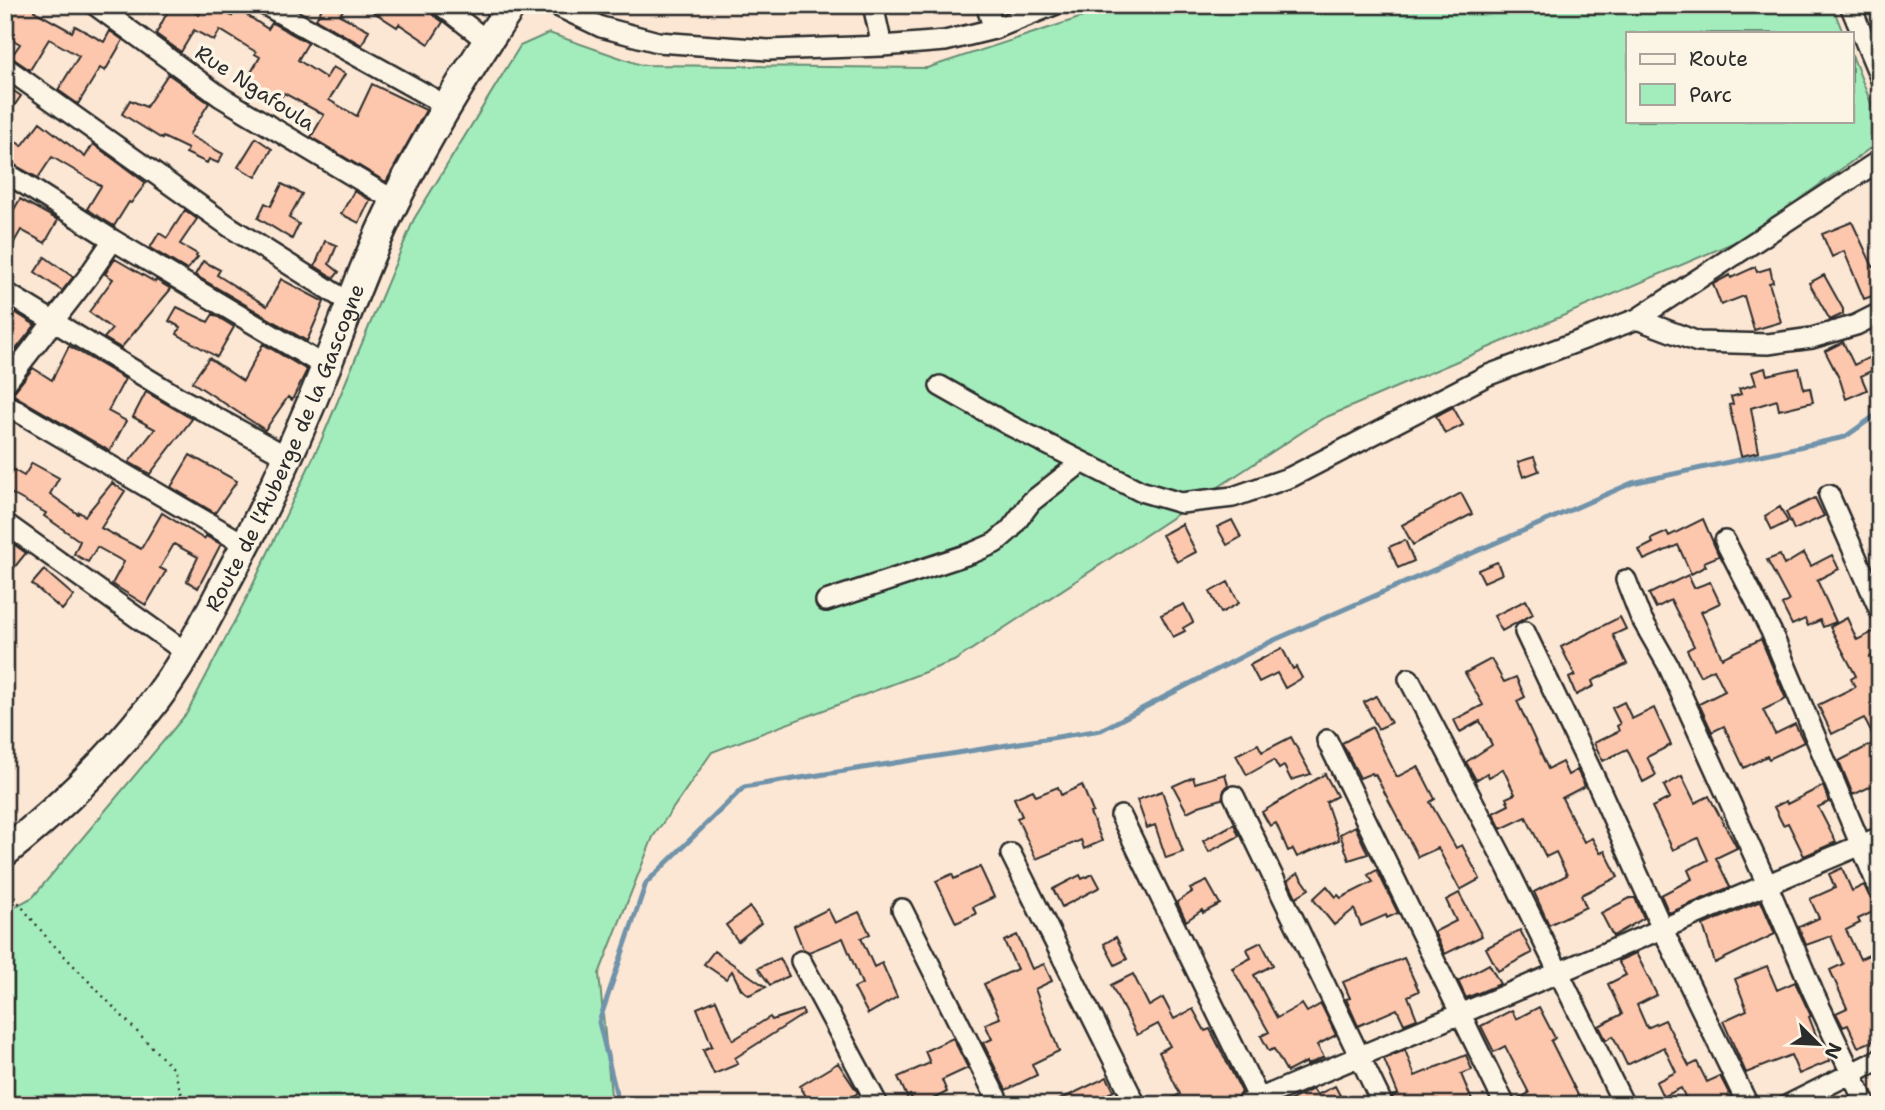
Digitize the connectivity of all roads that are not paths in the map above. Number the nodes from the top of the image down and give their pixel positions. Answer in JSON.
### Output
{"nodes":[{"id":1,"x":94,"y":5,"type":"edge"},
{"id":2,"x":265,"y":5,"type":"edge"},
{"id":3,"x":441,"y":5,"type":"edge"},
{"id":4,"x":512,"y":5,"type":"edge"},
{"id":5,"x":555,"y":5,"type":"edge"},
{"id":6,"x":873,"y":5,"type":"edge"},
{"id":7,"x":986,"y":5,"type":"edge"},
{"id":8,"x":1054,"y":5,"type":"edge"},
{"id":9,"x":1850,"y":5,"type":"edge"},
{"id":10,"x":994,"y":29,"type":"junction"},
{"id":11,"x":488,"y":41,"type":"junction"},
{"id":12,"x":882,"y":46,"type":"junction"},
{"id":13,"x":5,"y":67,"type":"edge"},
{"id":14,"x":1880,"y":77,"type":"edge"},
{"id":15,"x":447,"y":106,"type":"junction"},
{"id":16,"x":1880,"y":160,"type":"edge"},
{"id":17,"x":5,"y":172,"type":"edge"},
{"id":18,"x":395,"y":201,"type":"junction"},
{"id":19,"x":113,"y":240,"type":"junction"},
{"id":20,"x":5,"y":292,"type":"edge"},
{"id":21,"x":350,"y":303,"type":"junction"},
{"id":22,"x":1880,"y":313,"type":"edge"},
{"id":23,"x":1637,"y":319,"type":"junction"},
{"id":24,"x":54,"y":322,"type":"junction"},
{"id":25,"x":326,"y":367,"type":"junction"},
{"id":26,"x":5,"y":384,"type":"edge"},
{"id":27,"x":940,"y":386,"type":"dead end"},
{"id":28,"x":5,"y":404,"type":"edge"},
{"id":29,"x":288,"y":457,"type":"junction"},
{"id":30,"x":1082,"y":462,"type":"junction"},
{"id":31,"x":1829,"y":495,"type":"dead end"},
{"id":32,"x":5,"y":523,"type":"edge"},
{"id":33,"x":1725,"y":541,"type":"dead end"},
{"id":34,"x":246,"y":545,"type":"junction"},
{"id":35,"x":1626,"y":580,"type":"dead end"},
{"id":36,"x":826,"y":601,"type":"dead end"},
{"id":37,"x":1880,"y":611,"type":"edge"},
{"id":38,"x":1525,"y":632,"type":"dead end"},
{"id":39,"x":188,"y":654,"type":"junction"},
{"id":40,"x":1409,"y":680,"type":"dead end"},
{"id":41,"x":1327,"y":740,"type":"dead end"},
{"id":42,"x":1234,"y":796,"type":"dead end"},
{"id":43,"x":1121,"y":816,"type":"dead end"},
{"id":44,"x":1880,"y":838,"type":"edge"},
{"id":45,"x":1860,"y":846,"type":"junction"},
{"id":46,"x":5,"y":852,"type":"edge"},
{"id":47,"x":1011,"y":854,"type":"dead end"},
{"id":48,"x":1767,"y":884,"type":"junction"},
{"id":49,"x":1880,"y":891,"type":"edge"},
{"id":50,"x":902,"y":909,"type":"dead end"},
{"id":51,"x":1661,"y":928,"type":"junction"},
{"id":52,"x":802,"y":961,"type":"dead end"},
{"id":53,"x":1560,"y":971,"type":"junction"},
{"id":54,"x":1461,"y":1015,"type":"junction"},
{"id":55,"x":1360,"y":1055,"type":"junction"},
{"id":56,"x":1880,"y":1059,"type":"edge"},
{"id":57,"x":1851,"y":1072,"type":"junction"},
{"id":58,"x":1255,"y":1103,"type":"edge"},
{"id":59,"x":878,"y":1105,"type":"edge"},
{"id":60,"x":1000,"y":1105,"type":"edge"},
{"id":61,"x":1136,"y":1105,"type":"edge"},
{"id":62,"x":1384,"y":1105,"type":"edge"},
{"id":63,"x":1505,"y":1105,"type":"edge"},
{"id":64,"x":1624,"y":1105,"type":"edge"},
{"id":65,"x":1748,"y":1105,"type":"edge"},
{"id":66,"x":1788,"y":1105,"type":"edge"},
{"id":67,"x":1866,"y":1105,"type":"edge"}],
"edges":[{"from":1,"to":18,"type":"street","name":"Rue Ngafoula"},
{"from":2,"to":15,"type":"street"},
{"from":3,"to":11,"type":"street"},
{"from":4,"to":11,"type":"street","name":"Route de l'Auberge de la Gascogne"},
{"from":5,"to":12,"type":"street"},
{"from":6,"to":12,"type":"street"},
{"from":7,"to":10,"type":"street"},
{"from":8,"to":10,"type":"street"},
{"from":9,"to":14,"type":"street"},
{"from":10,"to":12,"type":"street"},
{"from":11,"to":15,"type":"street","name":"Route de l'Auberge de la Gascogne"},
{"from":13,"to":21,"type":"street"},
{"from":15,"to":18,"type":"street","name":"Route de l'Auberge de la Gascogne"},
{"from":16,"to":23,"type":"street"},
{"from":17,"to":19,"type":"street"},
{"from":18,"to":21,"type":"street","name":"Route de l'Auberge de la Gascogne"},
{"from":19,"to":24,"type":"street"},
{"from":19,"to":25,"type":"street"},
{"from":20,"to":24,"type":"street"},
{"from":21,"to":25,"type":"street","name":"Route de l'Auberge de la Gascogne"},
{"from":22,"to":23,"type":"street"},
{"from":23,"to":30,"type":"street"},
{"from":24,"to":26,"type":"street"},
{"from":24,"to":29,"type":"street"},
{"from":25,"to":29,"type":"street","name":"Route de l'Auberge de la Gascogne"},
{"from":27,"to":30,"type":"street"},
{"from":28,"to":34,"type":"street"},
{"from":29,"to":34,"type":"street","name":"Route de l'Auberge de la Gascogne"},
{"from":30,"to":36,"type":"street"},
{"from":31,"to":37,"type":"street"},
{"from":32,"to":39,"type":"street"},
{"from":33,"to":45,"type":"street"},
{"from":34,"to":39,"type":"street","name":"Route de l'Auberge de la Gascogne"},
{"from":35,"to":48,"type":"street"},
{"from":38,"to":51,"type":"street"},
{"from":39,"to":46,"type":"street","name":"Route de l'Auberge de la Gascogne"},
{"from":40,"to":53,"type":"street"},
{"from":41,"to":54,"type":"street"},
{"from":42,"to":55,"type":"street"},
{"from":43,"to":58,"type":"street"},
{"from":44,"to":45,"type":"street"},
{"from":45,"to":48,"type":"street"},
{"from":45,"to":49,"type":"street"},
{"from":47,"to":61,"type":"street"},
{"from":48,"to":51,"type":"street"},
{"from":48,"to":57,"type":"street"},
{"from":50,"to":60,"type":"street"},
{"from":51,"to":53,"type":"street"},
{"from":51,"to":65,"type":"street"},
{"from":52,"to":59,"type":"street"},
{"from":53,"to":54,"type":"street"},
{"from":53,"to":64,"type":"street"},
{"from":54,"to":55,"type":"street"},
{"from":54,"to":63,"type":"street"},
{"from":55,"to":58,"type":"street"},
{"from":55,"to":62,"type":"street"},
{"from":56,"to":57,"type":"street"},
{"from":57,"to":66,"type":"street"},
{"from":57,"to":67,"type":"street"}]}
